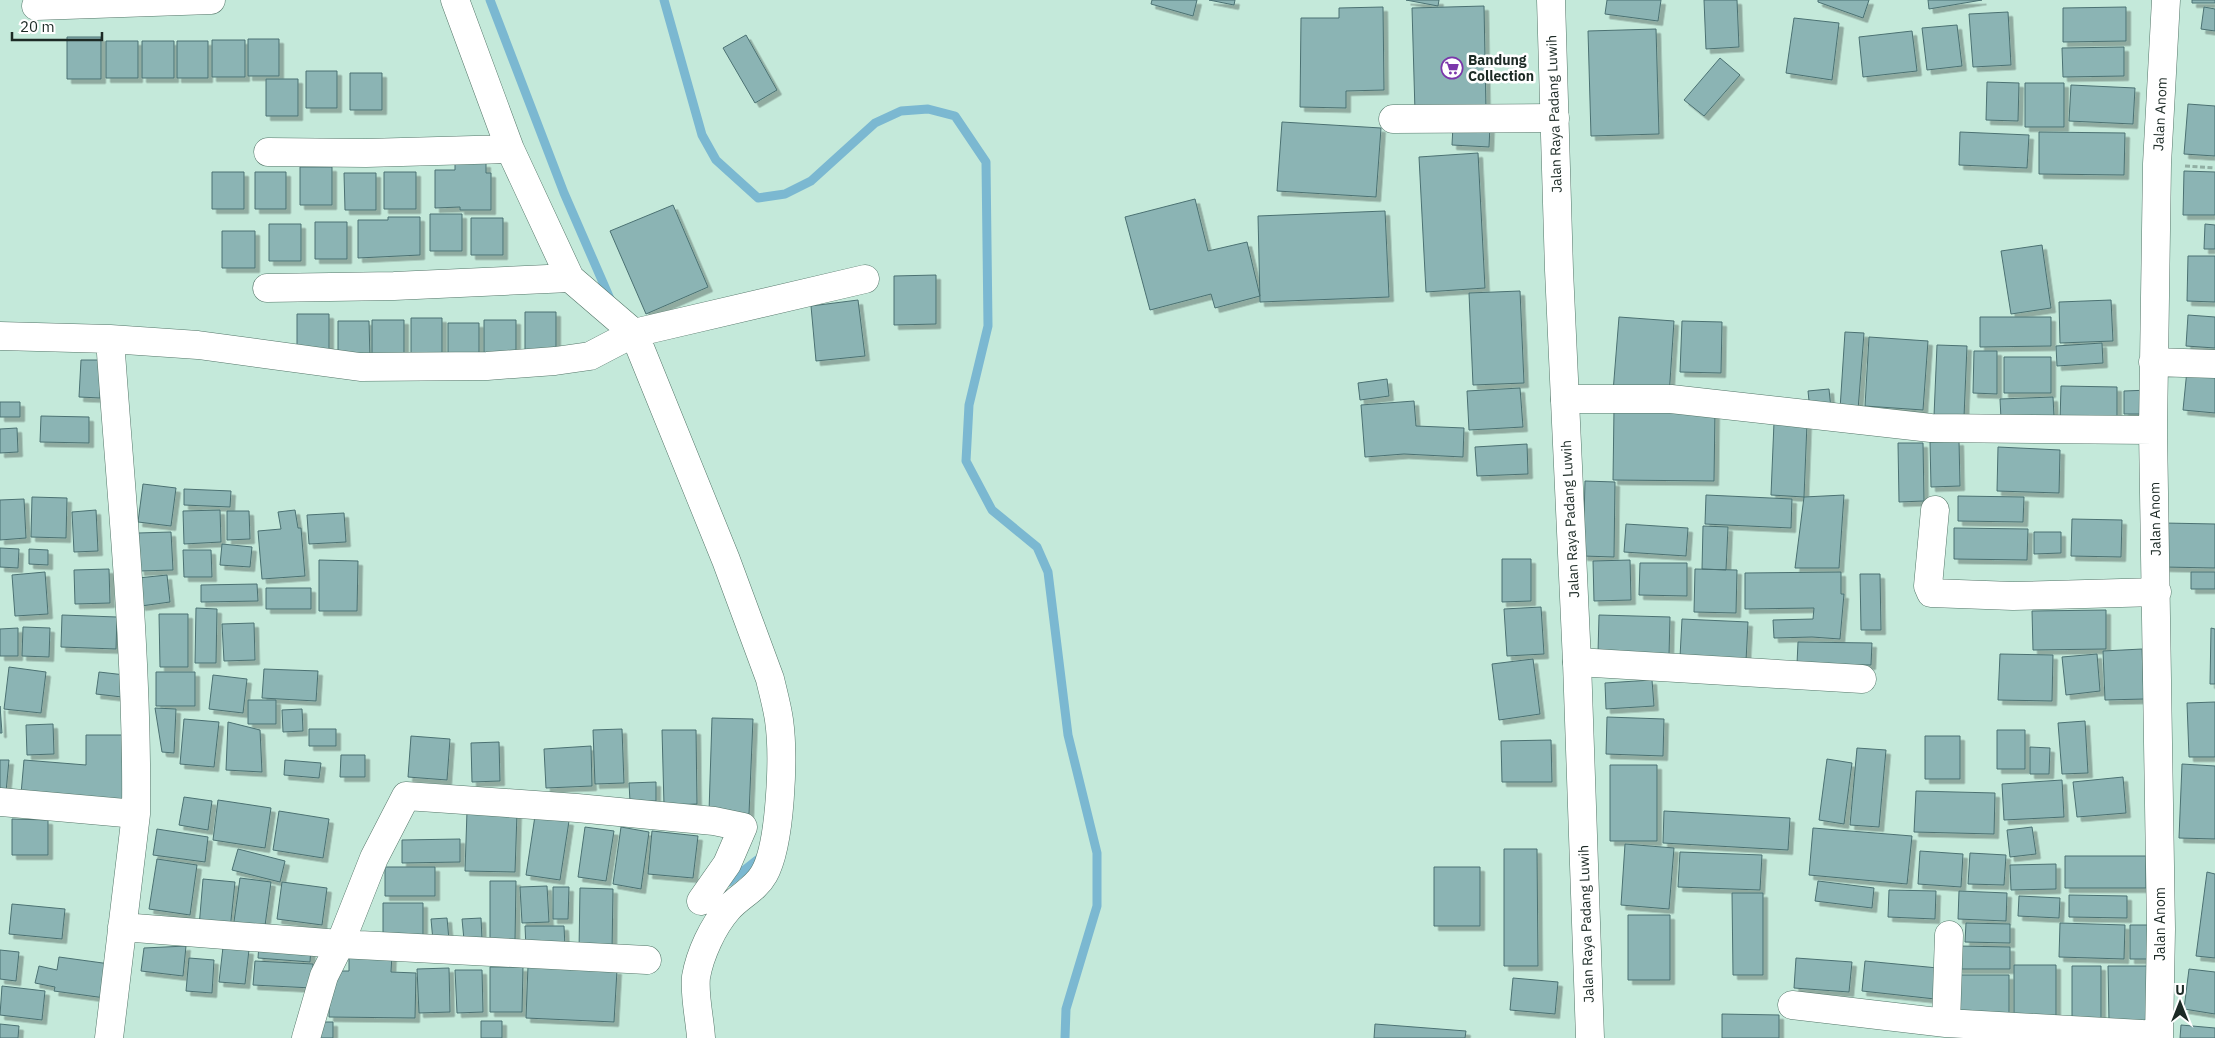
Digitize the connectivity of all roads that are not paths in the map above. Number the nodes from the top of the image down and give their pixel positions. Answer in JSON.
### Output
{"nodes":[{"id":1,"x":211,"y":0,"type":"edge"},
{"id":2,"x":455,"y":0,"type":"edge"},
{"id":3,"x":1551,"y":0,"type":"edge"},
{"id":4,"x":2166,"y":0,"type":"edge"},
{"id":5,"x":36,"y":6,"type":"dead end"},
{"id":6,"x":1555,"y":118,"type":"junction"},
{"id":7,"x":1393,"y":119,"type":"dead end"},
{"id":8,"x":510,"y":149,"type":"junction"},
{"id":9,"x":268,"y":152,"type":"dead end"},
{"id":10,"x":570,"y":278,"type":"junction"},
{"id":11,"x":865,"y":279,"type":"dead end"},
{"id":12,"x":267,"y":288,"type":"dead end"},
{"id":13,"x":634,"y":333,"type":"junction"},
{"id":14,"x":0,"y":336,"type":"edge"},
{"id":15,"x":110,"y":339,"type":"junction"},
{"id":16,"x":2154,"y":362,"type":"junction"},
{"id":17,"x":2215,"y":364,"type":"edge"},
{"id":18,"x":1565,"y":399,"type":"junction"},
{"id":19,"x":2153,"y":430,"type":"junction"},
{"id":20,"x":1936,"y":510,"type":"dead end"},
{"id":21,"x":2157,"y":592,"type":"junction"},
{"id":22,"x":1577,"y":662,"type":"junction"},
{"id":23,"x":1862,"y":679,"type":"dead end"},
{"id":24,"x":0,"y":802,"type":"edge"},
{"id":25,"x":136,"y":814,"type":"junction"},
{"id":26,"x":701,"y":901,"type":"dead end"},
{"id":27,"x":122,"y":927,"type":"junction"},
{"id":28,"x":1949,"y":935,"type":"dead end"},
{"id":29,"x":340,"y":944,"type":"junction"},
{"id":30,"x":647,"y":960,"type":"dead end"},
{"id":31,"x":1792,"y":1005,"type":"dead end"},
{"id":32,"x":1946,"y":1023,"type":"junction"},
{"id":33,"x":2159,"y":1036,"type":"edge"},
{"id":34,"x":109,"y":1038,"type":"edge"},
{"id":35,"x":306,"y":1038,"type":"edge"},
{"id":36,"x":701,"y":1038,"type":"edge"},
{"id":37,"x":1590,"y":1038,"type":"edge"}],
"edges":[{"from":1,"to":5,"type":"street"},
{"from":2,"to":8,"type":"street"},
{"from":3,"to":6,"type":"street","name":"Jalan Raya Padang Luwih"},
{"from":4,"to":16,"type":"street","name":"Jalan Anom"},
{"from":6,"to":7,"type":"street"},
{"from":6,"to":18,"type":"street","name":"Jalan Raya Padang Luwih"},
{"from":8,"to":9,"type":"street"},
{"from":8,"to":10,"type":"street"},
{"from":10,"to":12,"type":"street"},
{"from":10,"to":13,"type":"street"},
{"from":11,"to":13,"type":"street"},
{"from":13,"to":15,"type":"street"},
{"from":13,"to":36,"type":"street"},
{"from":14,"to":15,"type":"street"},
{"from":15,"to":25,"type":"street"},
{"from":16,"to":17,"type":"street"},
{"from":16,"to":19,"type":"street","name":"Jalan Anom"},
{"from":18,"to":19,"type":"street"},
{"from":18,"to":22,"type":"street","name":"Jalan Raya Padang Luwih"},
{"from":19,"to":21,"type":"street","name":"Jalan Anom"},
{"from":20,"to":21,"type":"street"},
{"from":21,"to":33,"type":"street","name":"Jalan Anom"},
{"from":22,"to":23,"type":"street"},
{"from":22,"to":37,"type":"street","name":"Jalan Raya Padang Luwih"},
{"from":24,"to":25,"type":"street"},
{"from":25,"to":27,"type":"street"},
{"from":26,"to":29,"type":"street"},
{"from":27,"to":29,"type":"street"},
{"from":27,"to":34,"type":"street"},
{"from":28,"to":32,"type":"street"},
{"from":29,"to":30,"type":"street"},
{"from":29,"to":35,"type":"street"},
{"from":31,"to":32,"type":"street"},
{"from":32,"to":33,"type":"street"}]}
